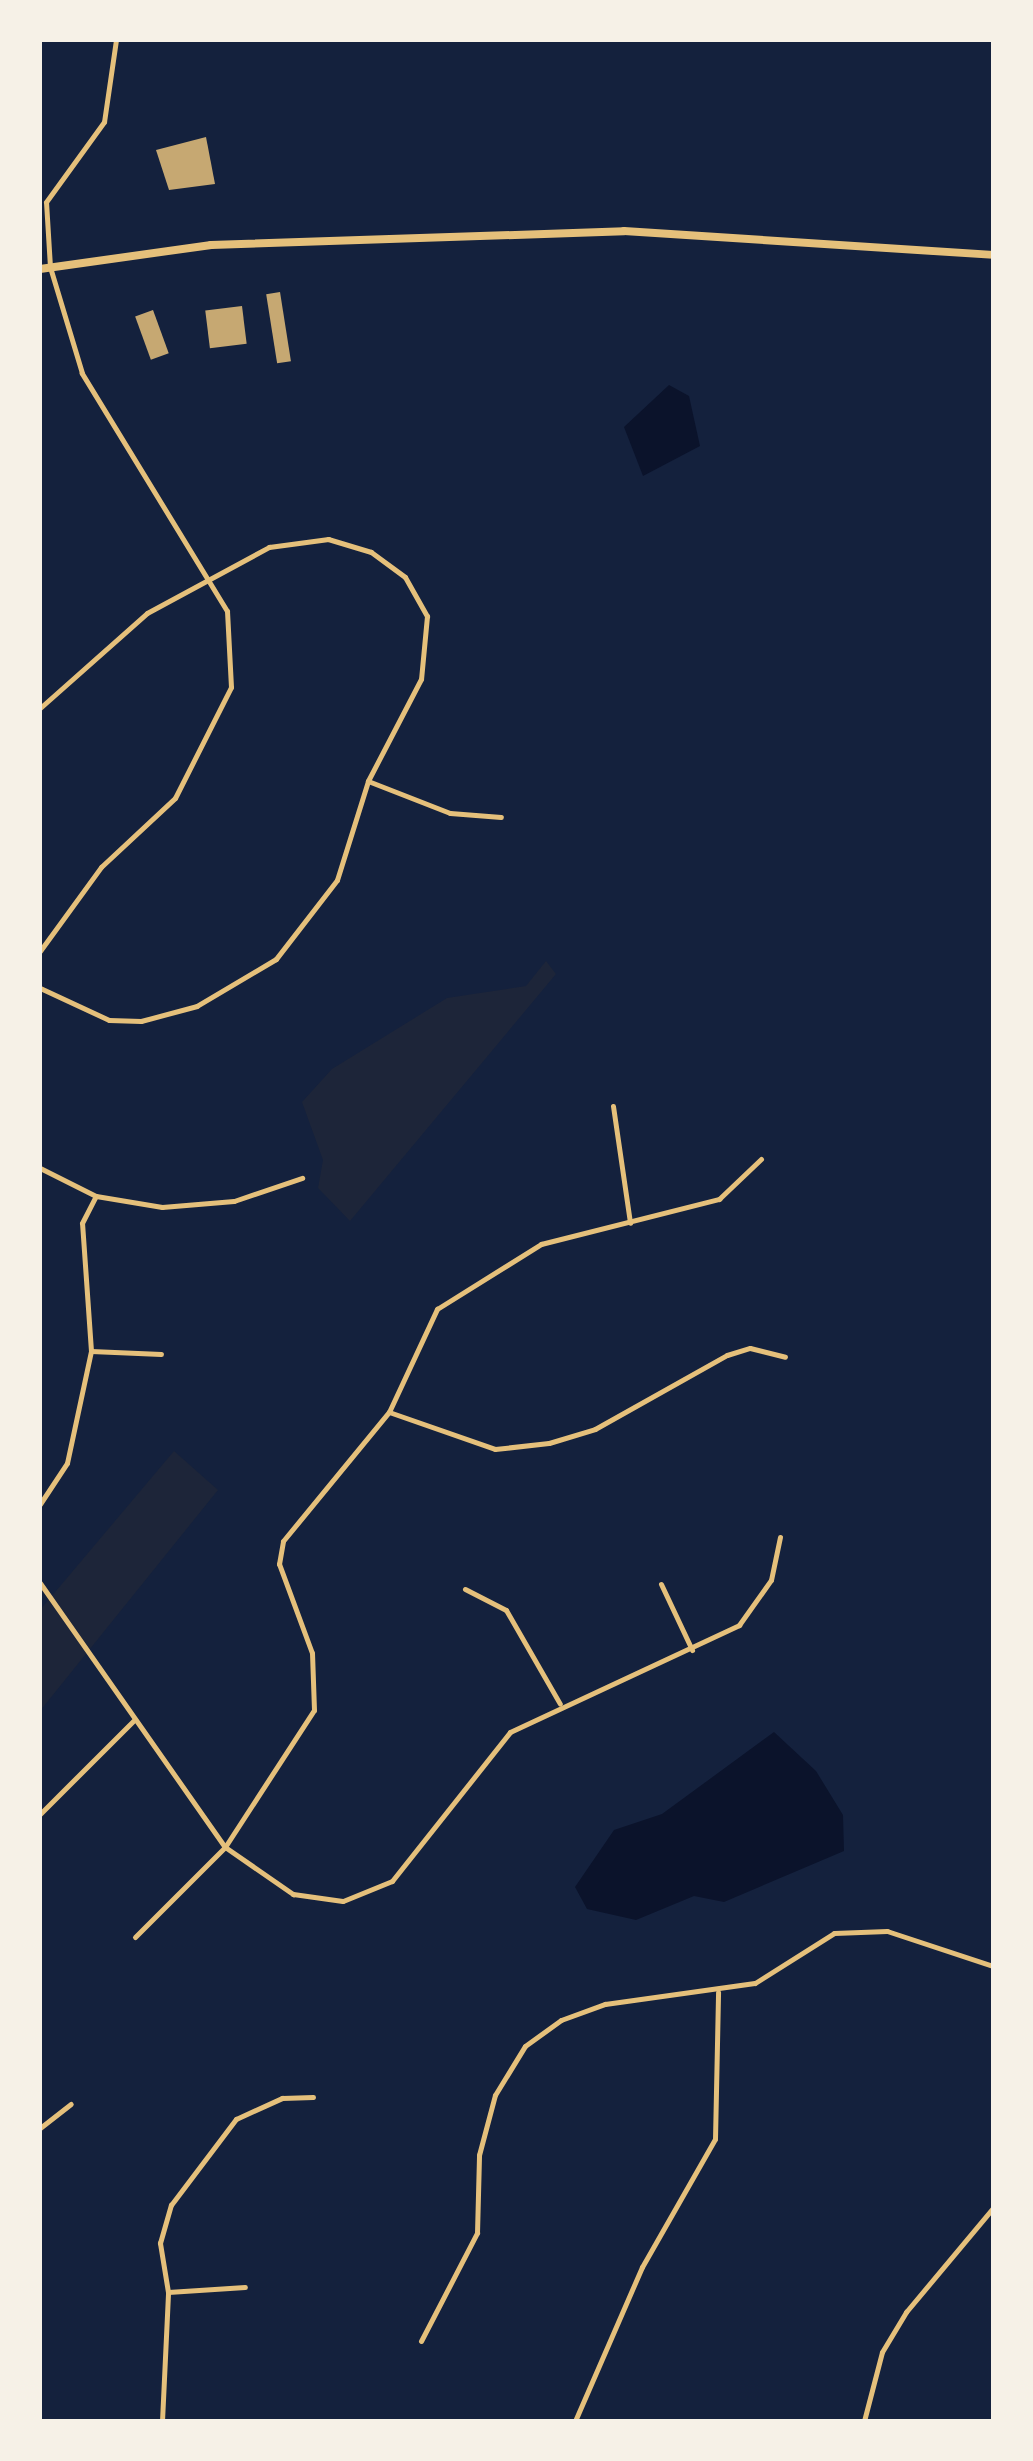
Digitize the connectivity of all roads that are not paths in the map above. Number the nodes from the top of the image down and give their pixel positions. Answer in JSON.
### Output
{"nodes":[{"id":1,"x":116,"y":40,"type":"edge"},
{"id":2,"x":993,"y":255,"type":"edge"},
{"id":3,"x":45,"y":268,"type":"edge"},
{"id":4,"x":206,"y":577,"type":"junction"},
{"id":5,"x":40,"y":708,"type":"edge"},
{"id":6,"x":368,"y":781,"type":"junction"},
{"id":7,"x":501,"y":817,"type":"dead end"},
{"id":8,"x":40,"y":951,"type":"edge"},
{"id":9,"x":40,"y":988,"type":"edge"},
{"id":10,"x":612,"y":1106,"type":"dead end"},
{"id":11,"x":761,"y":1159,"type":"dead end"},
{"id":12,"x":40,"y":1168,"type":"edge"},
{"id":13,"x":302,"y":1178,"type":"dead end"},
{"id":14,"x":96,"y":1196,"type":"junction"},
{"id":15,"x":630,"y":1223,"type":"junction"},
{"id":16,"x":92,"y":1351,"type":"junction"},
{"id":17,"x":161,"y":1354,"type":"dead end"},
{"id":18,"x":785,"y":1357,"type":"dead end"},
{"id":19,"x":390,"y":1412,"type":"junction"},
{"id":20,"x":40,"y":1504,"type":"edge"},
{"id":21,"x":780,"y":1537,"type":"dead end"},
{"id":22,"x":40,"y":1583,"type":"edge"},
{"id":23,"x":661,"y":1584,"type":"dead end"},
{"id":24,"x":464,"y":1589,"type":"dead end"},
{"id":25,"x":692,"y":1650,"type":"junction"},
{"id":26,"x":560,"y":1704,"type":"junction"},
{"id":27,"x":134,"y":1720,"type":"junction"},
{"id":28,"x":40,"y":1814,"type":"edge"},
{"id":29,"x":225,"y":1847,"type":"junction"},
{"id":30,"x":135,"y":1936,"type":"dead end"},
{"id":31,"x":993,"y":1966,"type":"edge"},
{"id":32,"x":718,"y":1992,"type":"junction"},
{"id":33,"x":314,"y":2097,"type":"dead end"},
{"id":34,"x":70,"y":2104,"type":"dead end"},
{"id":35,"x":40,"y":2128,"type":"edge"},
{"id":36,"x":993,"y":2208,"type":"edge"},
{"id":37,"x":245,"y":2287,"type":"dead end"},
{"id":38,"x":168,"y":2292,"type":"junction"},
{"id":39,"x":421,"y":2341,"type":"dead end"},
{"id":40,"x":162,"y":2421,"type":"edge"},
{"id":41,"x":574,"y":2421,"type":"edge"},
{"id":42,"x":864,"y":2421,"type":"edge"}],
"edges":[{"from":1,"to":3,"type":"street"},
{"from":2,"to":3,"type":"main road"},
{"from":3,"to":4,"type":"street"},
{"from":4,"to":5,"type":"street"},
{"from":4,"to":6,"type":"street"},
{"from":4,"to":8,"type":"street"},
{"from":6,"to":7,"type":"street"},
{"from":6,"to":9,"type":"street"},
{"from":10,"to":15,"type":"street"},
{"from":11,"to":15,"type":"street"},
{"from":12,"to":14,"type":"street"},
{"from":13,"to":14,"type":"street"},
{"from":14,"to":16,"type":"street"},
{"from":15,"to":19,"type":"street"},
{"from":16,"to":17,"type":"street"},
{"from":16,"to":20,"type":"street"},
{"from":18,"to":19,"type":"street"},
{"from":19,"to":29,"type":"street"},
{"from":21,"to":25,"type":"street"},
{"from":22,"to":27,"type":"street"},
{"from":23,"to":25,"type":"street"},
{"from":24,"to":26,"type":"street"},
{"from":25,"to":26,"type":"street"},
{"from":26,"to":29,"type":"street"},
{"from":27,"to":28,"type":"street"},
{"from":27,"to":29,"type":"street"},
{"from":29,"to":30,"type":"street"},
{"from":31,"to":32,"type":"street"},
{"from":32,"to":39,"type":"street"},
{"from":32,"to":41,"type":"street"},
{"from":33,"to":38,"type":"street"},
{"from":34,"to":35,"type":"street"},
{"from":36,"to":42,"type":"street"},
{"from":37,"to":38,"type":"street"},
{"from":38,"to":40,"type":"street"}]}
